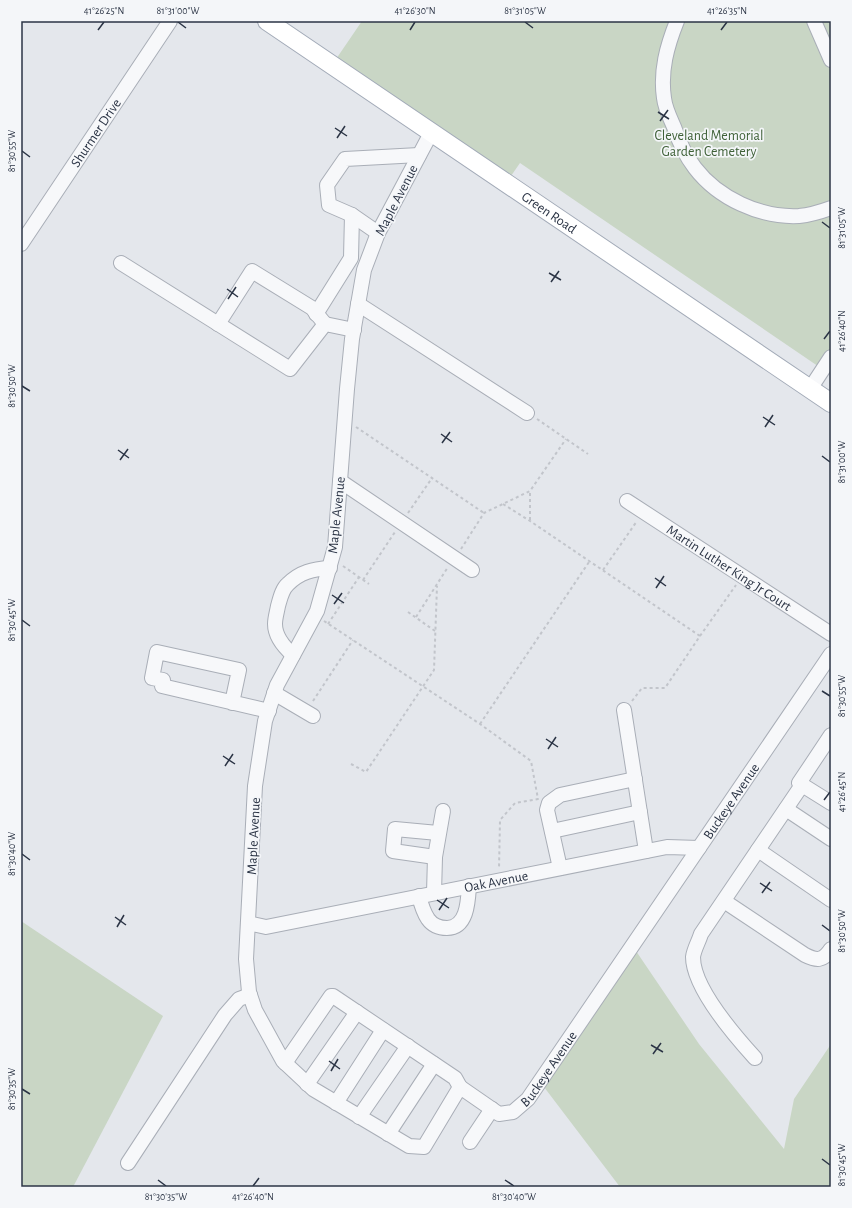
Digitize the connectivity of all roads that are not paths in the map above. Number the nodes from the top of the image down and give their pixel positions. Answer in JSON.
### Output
{"nodes":[{"id":1,"x":170,"y":21,"type":"edge"},
{"id":2,"x":267,"y":21,"type":"edge"},
{"id":3,"x":677,"y":21,"type":"edge"},
{"id":4,"x":814,"y":21,"type":"edge"},
{"id":5,"x":831,"y":60,"type":"edge"},
{"id":6,"x":431,"y":133,"type":"junction"},
{"id":7,"x":419,"y":155,"type":"junction"},
{"id":8,"x":831,"y":208,"type":"edge"},
{"id":9,"x":352,"y":215,"type":"junction"},
{"id":10,"x":378,"y":233,"type":"junction"},
{"id":11,"x":21,"y":244,"type":"edge"},
{"id":12,"x":121,"y":263,"type":"dead end"},
{"id":13,"x":358,"y":304,"type":"junction"},
{"id":14,"x":320,"y":319,"type":"junction"},
{"id":15,"x":218,"y":324,"type":"junction"},
{"id":16,"x":354,"y":330,"type":"junction"},
{"id":17,"x":831,"y":357,"type":"edge"},
{"id":18,"x":810,"y":389,"type":"junction"},
{"id":19,"x":831,"y":403,"type":"edge"},
{"id":20,"x":527,"y":413,"type":"road end"},
{"id":21,"x":340,"y":480,"type":"junction"},
{"id":22,"x":627,"y":501,"type":"dead end"},
{"id":23,"x":331,"y":563,"type":"junction"},
{"id":24,"x":472,"y":570,"type":"dead end"},
{"id":25,"x":831,"y":634,"type":"edge"},
{"id":26,"x":831,"y":654,"type":"edge"},
{"id":27,"x":293,"y":655,"type":"junction"},
{"id":28,"x":274,"y":693,"type":"junction"},
{"id":29,"x":232,"y":703,"type":"junction"},
{"id":30,"x":624,"y":710,"type":"road end"},
{"id":31,"x":268,"y":711,"type":"junction"},
{"id":32,"x":309,"y":714,"type":"road end"},
{"id":33,"x":831,"y":735,"type":"edge"},
{"id":34,"x":635,"y":779,"type":"junction"},
{"id":35,"x":802,"y":785,"type":"junction"},
{"id":36,"x":831,"y":803,"type":"edge"},
{"id":37,"x":786,"y":809,"type":"junction"},
{"id":38,"x":443,"y":811,"type":"dead end"},
{"id":39,"x":640,"y":812,"type":"junction"},
{"id":40,"x":552,"y":832,"type":"junction"},
{"id":41,"x":438,"y":833,"type":"junction"},
{"id":42,"x":831,"y":839,"type":"edge"},
{"id":43,"x":699,"y":848,"type":"junction"},
{"id":44,"x":758,"y":850,"type":"junction"},
{"id":45,"x":646,"y":851,"type":"junction"},
{"id":46,"x":435,"y":857,"type":"junction"},
{"id":47,"x":560,"y":868,"type":"junction"},
{"id":48,"x":469,"y":886,"type":"junction"},
{"id":49,"x":434,"y":893,"type":"junction"},
{"id":50,"x":419,"y":896,"type":"junction"},
{"id":51,"x":831,"y":900,"type":"edge"},
{"id":52,"x":724,"y":901,"type":"junction"},
{"id":53,"x":248,"y":923,"type":"junction"},
{"id":54,"x":831,"y":949,"type":"edge"},
{"id":55,"x":250,"y":995,"type":"junction"},
{"id":56,"x":357,"y":1012,"type":"junction"},
{"id":57,"x":383,"y":1030,"type":"junction"},
{"id":58,"x":408,"y":1046,"type":"junction"},
{"id":59,"x":755,"y":1058,"type":"dead end"},
{"id":60,"x":285,"y":1063,"type":"junction"},
{"id":61,"x":434,"y":1064,"type":"junction"},
{"id":62,"x":307,"y":1084,"type":"junction"},
{"id":63,"x":460,"y":1087,"type":"junction"},
{"id":64,"x":336,"y":1103,"type":"junction"},
{"id":65,"x":492,"y":1109,"type":"junction"},
{"id":66,"x":359,"y":1117,"type":"junction"},
{"id":67,"x":388,"y":1134,"type":"junction"},
{"id":68,"x":470,"y":1142,"type":"dead end"},
{"id":69,"x":128,"y":1163,"type":"dead end"}],
"edges":[{"from":1,"to":11,"type":"street","name":"Shurmer Drive"},
{"from":2,"to":6,"type":"main road","name":"Green Road"},
{"from":3,"to":8,"type":"street"},
{"from":4,"to":5,"type":"street"},
{"from":6,"to":7,"type":"street","name":"Maple Avenue"},
{"from":6,"to":18,"type":"main road","name":"Green Road"},
{"from":7,"to":9,"type":"street"},
{"from":7,"to":10,"type":"street","name":"Maple Avenue"},
{"from":9,"to":10,"type":"street"},
{"from":9,"to":14,"type":"street"},
{"from":10,"to":13,"type":"street","name":"Maple Avenue"},
{"from":12,"to":15,"type":"street"},
{"from":13,"to":16,"type":"street","name":"Maple Avenue"},
{"from":13,"to":20,"type":"street"},
{"from":14,"to":15,"type":"street"},
{"from":14,"to":15,"type":"street"},
{"from":14,"to":16,"type":"street"},
{"from":16,"to":21,"type":"street","name":"Maple Avenue"},
{"from":17,"to":18,"type":"street"},
{"from":18,"to":19,"type":"main road","name":"Green Road"},
{"from":21,"to":23,"type":"street","name":"Maple Avenue"},
{"from":21,"to":24,"type":"street"},
{"from":22,"to":25,"type":"street","name":"Martin Luther King Jr Court"},
{"from":23,"to":27,"type":"street","name":"Maple Avenue"},
{"from":23,"to":27,"type":"street"},
{"from":26,"to":43,"type":"street","name":"Buckeye Avenue"},
{"from":27,"to":28,"type":"street","name":"Maple Avenue"},
{"from":28,"to":31,"type":"street","name":"Maple Avenue"},
{"from":28,"to":32,"type":"street"},
{"from":29,"to":29,"type":"street"},
{"from":29,"to":31,"type":"street"},
{"from":30,"to":34,"type":"street"},
{"from":31,"to":53,"type":"street","name":"Maple Avenue"},
{"from":33,"to":35,"type":"street"},
{"from":34,"to":39,"type":"street"},
{"from":34,"to":40,"type":"street"},
{"from":35,"to":36,"type":"street"},
{"from":35,"to":37,"type":"street"},
{"from":37,"to":42,"type":"street"},
{"from":37,"to":44,"type":"street"},
{"from":38,"to":41,"type":"street"},
{"from":39,"to":40,"type":"street"},
{"from":39,"to":45,"type":"street"},
{"from":40,"to":47,"type":"street"},
{"from":41,"to":46,"type":"street"},
{"from":41,"to":46,"type":"street"},
{"from":43,"to":45,"type":"street","name":"Oak Avenue"},
{"from":43,"to":65,"type":"street","name":"Buckeye Avenue"},
{"from":44,"to":51,"type":"street"},
{"from":44,"to":52,"type":"street"},
{"from":45,"to":47,"type":"street","name":"Oak Avenue"},
{"from":46,"to":49,"type":"street"},
{"from":47,"to":48,"type":"street","name":"Oak Avenue"},
{"from":48,"to":49,"type":"street","name":"Oak Avenue"},
{"from":48,"to":50,"type":"street"},
{"from":49,"to":50,"type":"street","name":"Oak Avenue"},
{"from":50,"to":53,"type":"street","name":"Oak Avenue"},
{"from":52,"to":54,"type":"street"},
{"from":52,"to":59,"type":"street"},
{"from":53,"to":55,"type":"street"},
{"from":55,"to":60,"type":"street"},
{"from":55,"to":69,"type":"street"},
{"from":56,"to":57,"type":"street","name":"Buckeye Avenue"},
{"from":56,"to":60,"type":"street","name":"Buckeye Avenue"},
{"from":56,"to":62,"type":"street"},
{"from":57,"to":58,"type":"street","name":"Buckeye Avenue"},
{"from":57,"to":64,"type":"street"},
{"from":58,"to":61,"type":"street","name":"Buckeye Avenue"},
{"from":58,"to":66,"type":"street"},
{"from":60,"to":62,"type":"street"},
{"from":61,"to":63,"type":"street","name":"Buckeye Avenue"},
{"from":61,"to":67,"type":"street"},
{"from":62,"to":64,"type":"street"},
{"from":63,"to":65,"type":"street","name":"Buckeye Avenue"},
{"from":63,"to":67,"type":"street"},
{"from":64,"to":66,"type":"street"},
{"from":65,"to":68,"type":"street"},
{"from":66,"to":67,"type":"street"}]}
